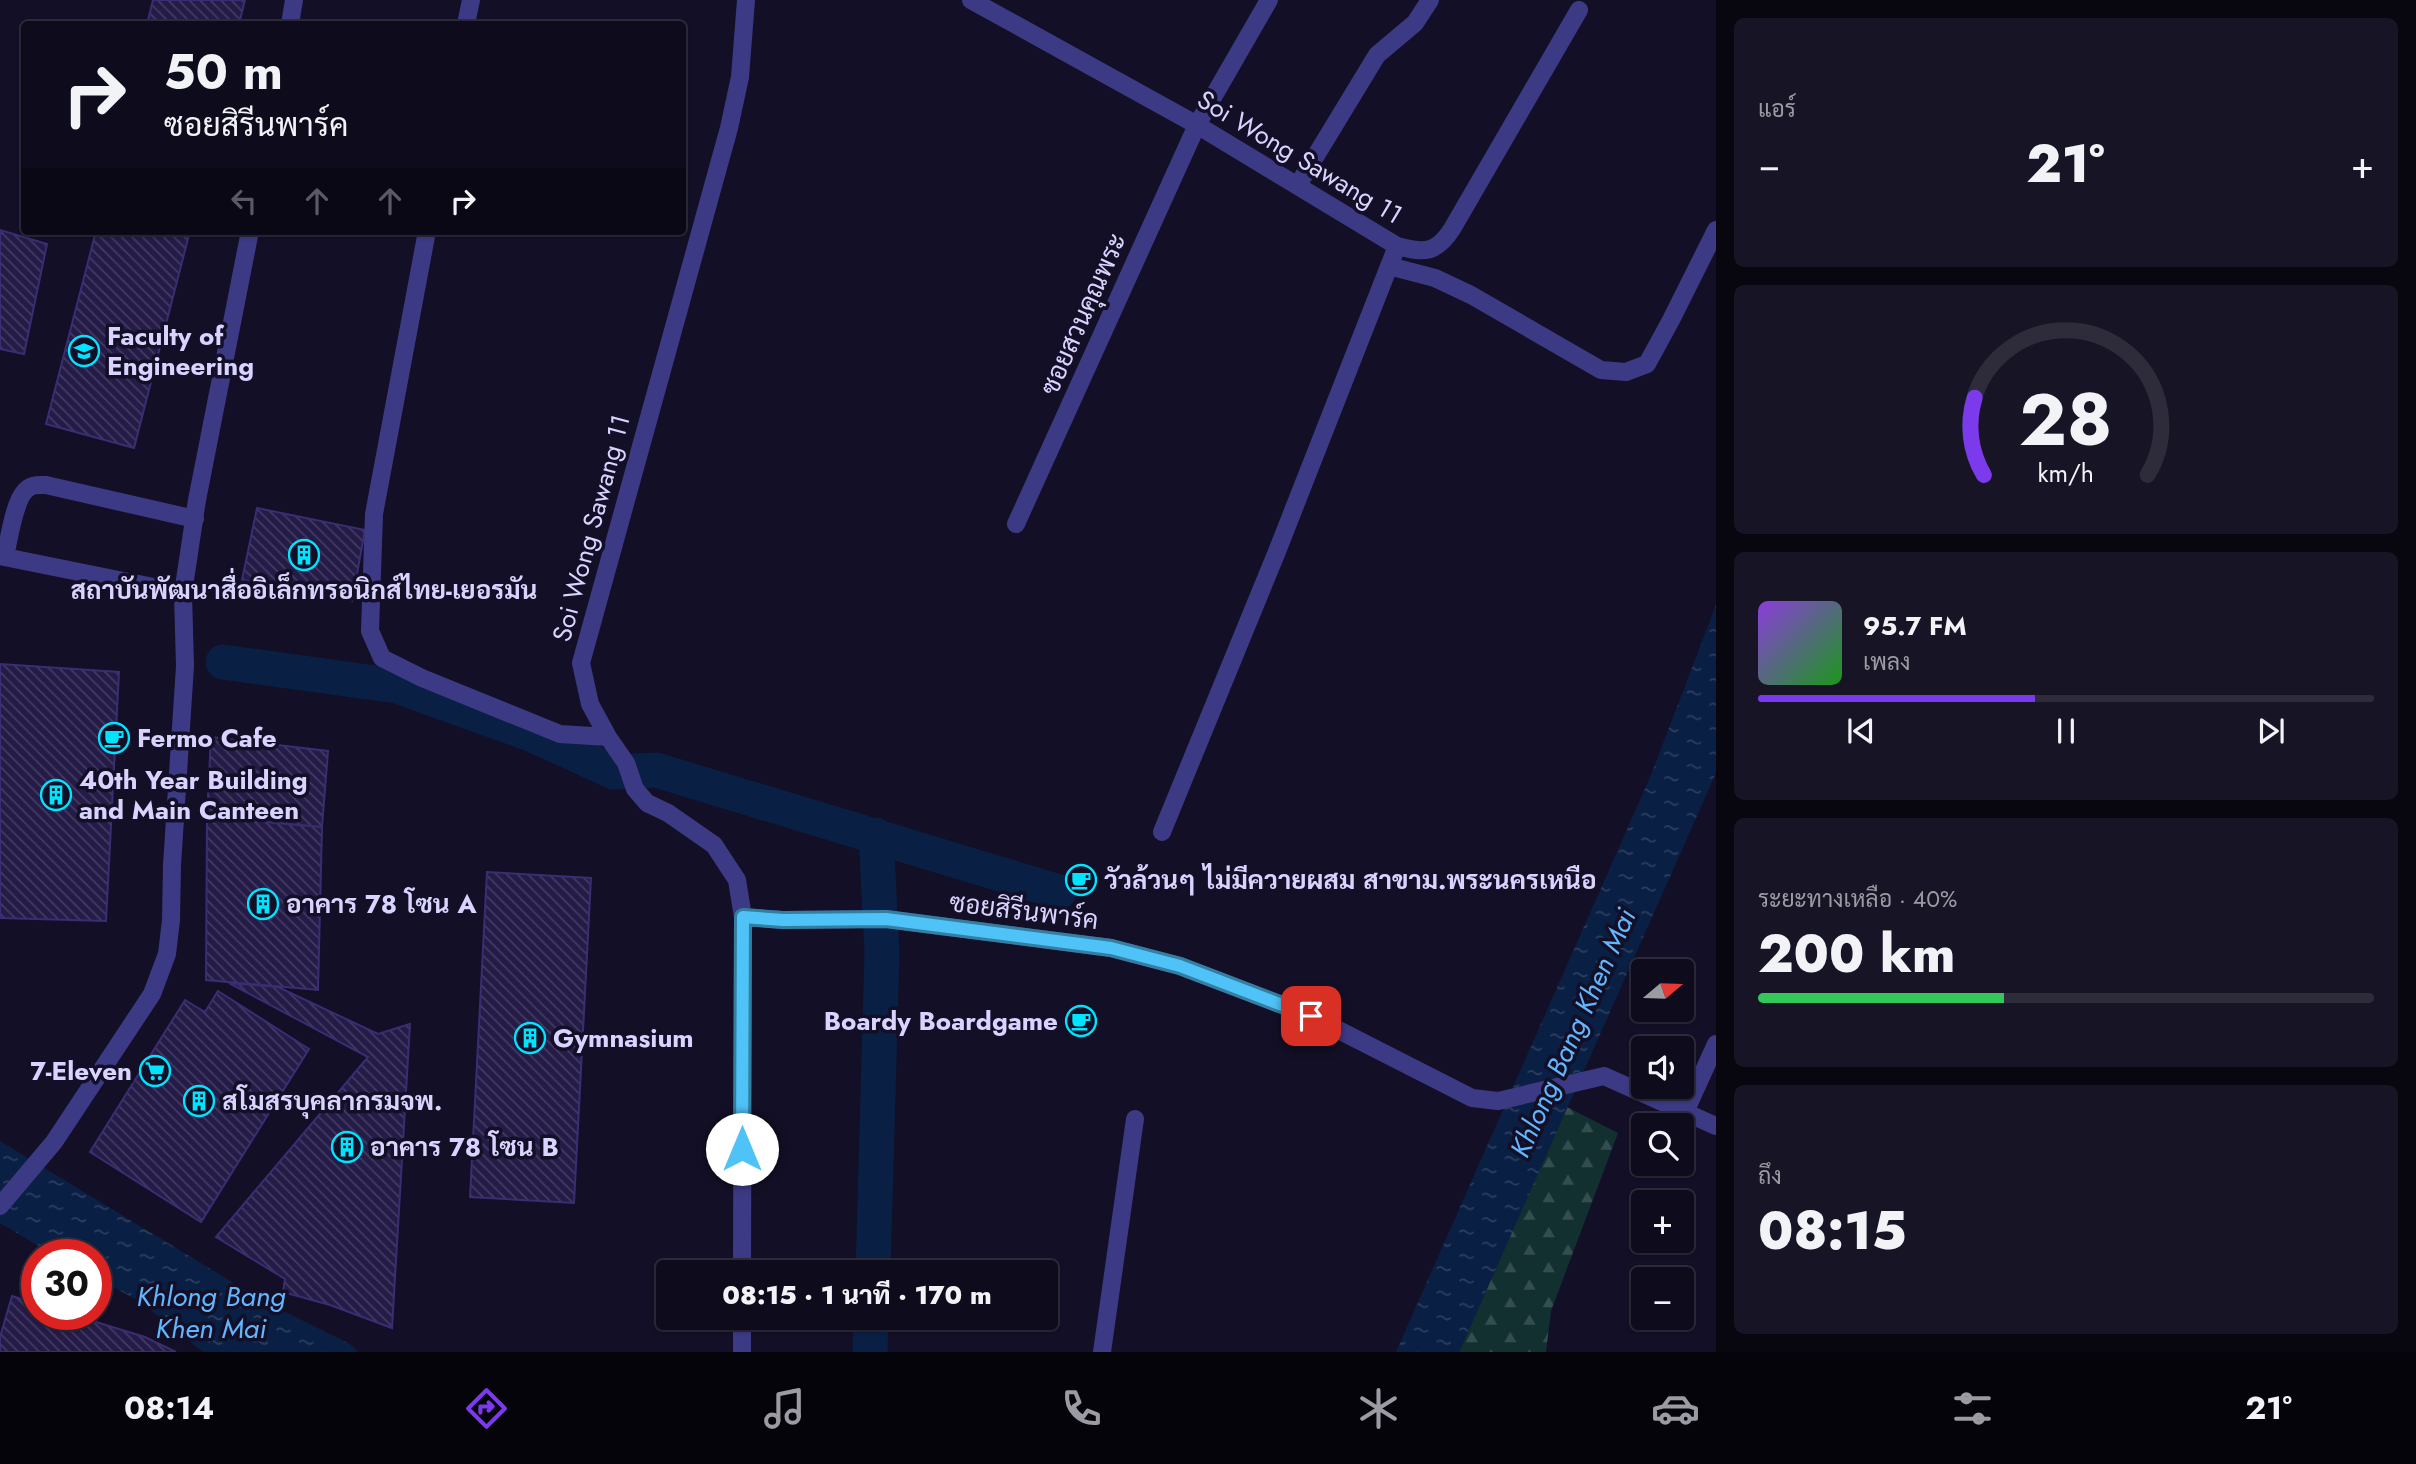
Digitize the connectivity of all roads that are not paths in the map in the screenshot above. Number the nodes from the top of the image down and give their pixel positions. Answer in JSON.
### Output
{"nodes":[{"id":1,"x":294,"y":0,"type":"edge"},
{"id":2,"x":471,"y":0,"type":"edge"},
{"id":3,"x":746,"y":0,"type":"edge"},
{"id":4,"x":971,"y":0,"type":"edge"},
{"id":5,"x":1269,"y":0,"type":"edge"},
{"id":6,"x":1430,"y":0,"type":"edge"},
{"id":7,"x":1579,"y":10,"type":"dead end"},
{"id":8,"x":290,"y":21,"type":"edge"},
{"id":9,"x":467,"y":21,"type":"edge"},
{"id":10,"x":1197,"y":125,"type":"junction"},
{"id":11,"x":1298,"y":185,"type":"junction"},
{"id":12,"x":1716,"y":230,"type":"edge"},
{"id":13,"x":249,"y":235,"type":"edge"},
{"id":14,"x":427,"y":235,"type":"edge"},
{"id":15,"x":1397,"y":246,"type":"junction"},
{"id":16,"x":1389,"y":266,"type":"junction"},
{"id":17,"x":195,"y":519,"type":"junction"},
{"id":18,"x":1016,"y":524,"type":"dead end"},
{"id":19,"x":3,"y":556,"type":"edge"},
{"id":20,"x":183,"y":593,"type":"junction"},
{"id":21,"x":608,"y":737,"type":"junction"},
{"id":22,"x":1162,"y":832,"type":"dead end"},
{"id":23,"x":743,"y":917,"type":"junction"},
{"id":24,"x":1716,"y":1044,"type":"edge"},
{"id":25,"x":1685,"y":1112,"type":"junction"},
{"id":26,"x":1135,"y":1119,"type":"dead end"},
{"id":27,"x":1716,"y":1126,"type":"edge"},
{"id":28,"x":0,"y":1206,"type":"edge"},
{"id":29,"x":742,"y":1260,"type":"edge"},
{"id":30,"x":742,"y":1330,"type":"edge"},
{"id":31,"x":742,"y":1352,"type":"edge"},
{"id":32,"x":1102,"y":1352,"type":"edge"}],
"edges":[{"from":1,"to":8,"type":"street"},
{"from":2,"to":9,"type":"street"},
{"from":3,"to":21,"type":"street","name":"Soi Wong Sawang 11"},
{"from":4,"to":10,"type":"street","name":"Soi Wong Sawang 11"},
{"from":5,"to":10,"type":"street","name":"ซอยสวนคุณพระ"},
{"from":6,"to":11,"type":"street"},
{"from":7,"to":15,"type":"street","name":"Soi Wong Sawang 11"},
{"from":10,"to":11,"type":"street","name":"Soi Wong Sawang 11"},
{"from":10,"to":18,"type":"street","name":"ซอยสวนคุณพระ"},
{"from":11,"to":15,"type":"street","name":"Soi Wong Sawang 11"},
{"from":12,"to":16,"type":"street"},
{"from":13,"to":17,"type":"street"},
{"from":14,"to":21,"type":"street"},
{"from":15,"to":16,"type":"street"},
{"from":16,"to":22,"type":"street"},
{"from":17,"to":19,"type":"street"},
{"from":17,"to":20,"type":"street"},
{"from":19,"to":20,"type":"street"},
{"from":20,"to":28,"type":"street"},
{"from":21,"to":23,"type":"street","name":"Soi Wong Sawang 11"},
{"from":23,"to":25,"type":"street","name":"ซอยสิรีนพาร์ค"},
{"from":23,"to":29,"type":"street","name":"Soi Wong Sawang 11"},
{"from":24,"to":25,"type":"street"},
{"from":25,"to":27,"type":"street","name":"ซอยสิรีนพาร์ค"},
{"from":26,"to":32,"type":"street"},
{"from":30,"to":31,"type":"street"}]}
